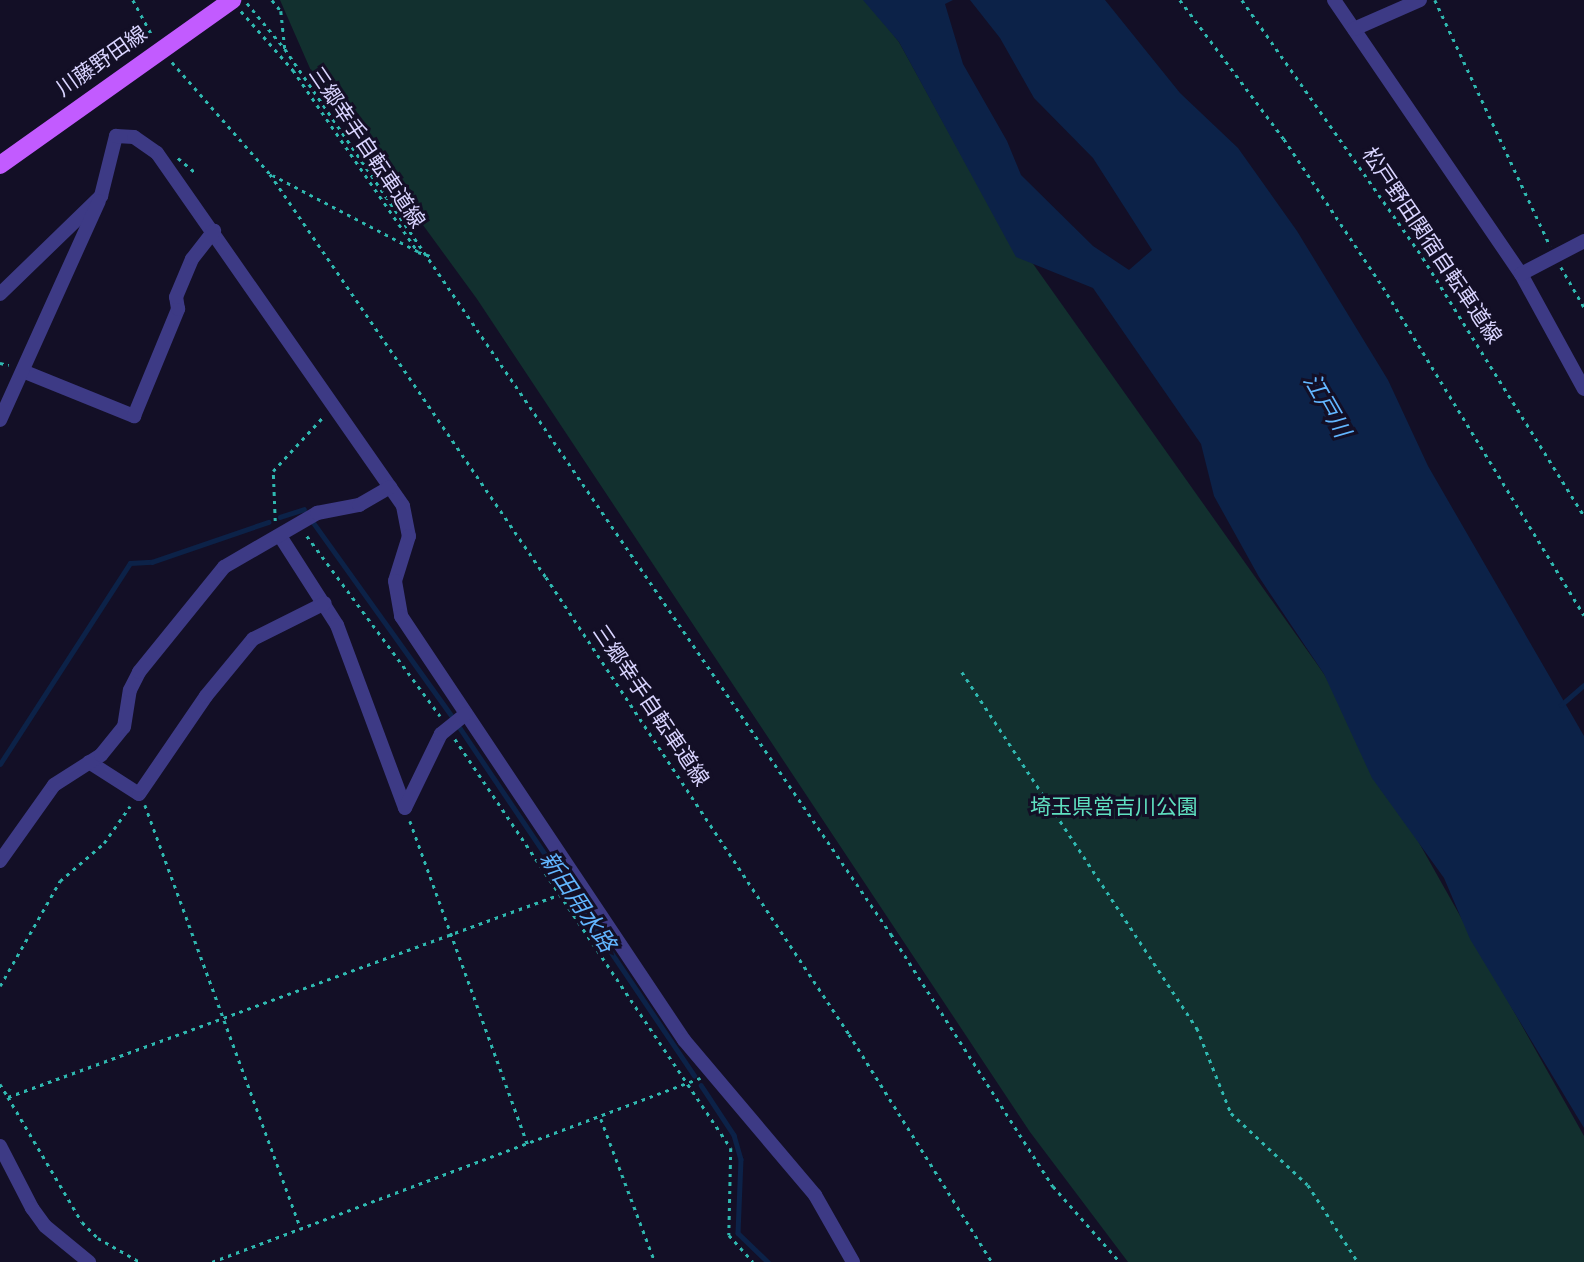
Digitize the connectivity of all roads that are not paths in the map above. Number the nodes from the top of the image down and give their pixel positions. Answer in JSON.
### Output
{"nodes":[{"id":1,"x":1334,"y":0,"type":"edge"},
{"id":2,"x":1420,"y":0,"type":"edge"},
{"id":3,"x":235,"y":4,"type":"edge"},
{"id":4,"x":1354,"y":29,"type":"junction"},
{"id":5,"x":0,"y":165,"type":"edge"},
{"id":6,"x":101,"y":196,"type":"junction"},
{"id":7,"x":214,"y":231,"type":"junction"},
{"id":8,"x":1584,"y":241,"type":"edge"},
{"id":9,"x":1521,"y":274,"type":"junction"},
{"id":10,"x":0,"y":294,"type":"edge"},
{"id":11,"x":25,"y":372,"type":"junction"},
{"id":12,"x":1584,"y":389,"type":"edge"},
{"id":13,"x":0,"y":420,"type":"edge"},
{"id":14,"x":390,"y":487,"type":"junction"},
{"id":15,"x":280,"y":536,"type":"junction"},
{"id":16,"x":325,"y":603,"type":"junction"},
{"id":17,"x":466,"y":714,"type":"junction"},
{"id":18,"x":89,"y":762,"type":"junction"},
{"id":19,"x":0,"y":861,"type":"edge"},
{"id":20,"x":0,"y":1146,"type":"edge"},
{"id":21,"x":89,"y":1262,"type":"edge"},
{"id":22,"x":853,"y":1262,"type":"edge"}],
"edges":[{"from":1,"to":4,"type":"street"},
{"from":2,"to":4,"type":"street"},
{"from":3,"to":5,"type":"main road","name":"川藤野田線"},
{"from":4,"to":9,"type":"street"},
{"from":6,"to":7,"type":"street"},
{"from":6,"to":10,"type":"street"},
{"from":6,"to":11,"type":"street"},
{"from":7,"to":11,"type":"street"},
{"from":7,"to":14,"type":"street"},
{"from":8,"to":9,"type":"street"},
{"from":9,"to":12,"type":"street"},
{"from":11,"to":13,"type":"street"},
{"from":14,"to":15,"type":"street"},
{"from":14,"to":17,"type":"street"},
{"from":15,"to":16,"type":"street"},
{"from":15,"to":18,"type":"street"},
{"from":16,"to":17,"type":"street"},
{"from":16,"to":18,"type":"street"},
{"from":17,"to":22,"type":"street"},
{"from":18,"to":19,"type":"street"},
{"from":20,"to":21,"type":"street"}]}
